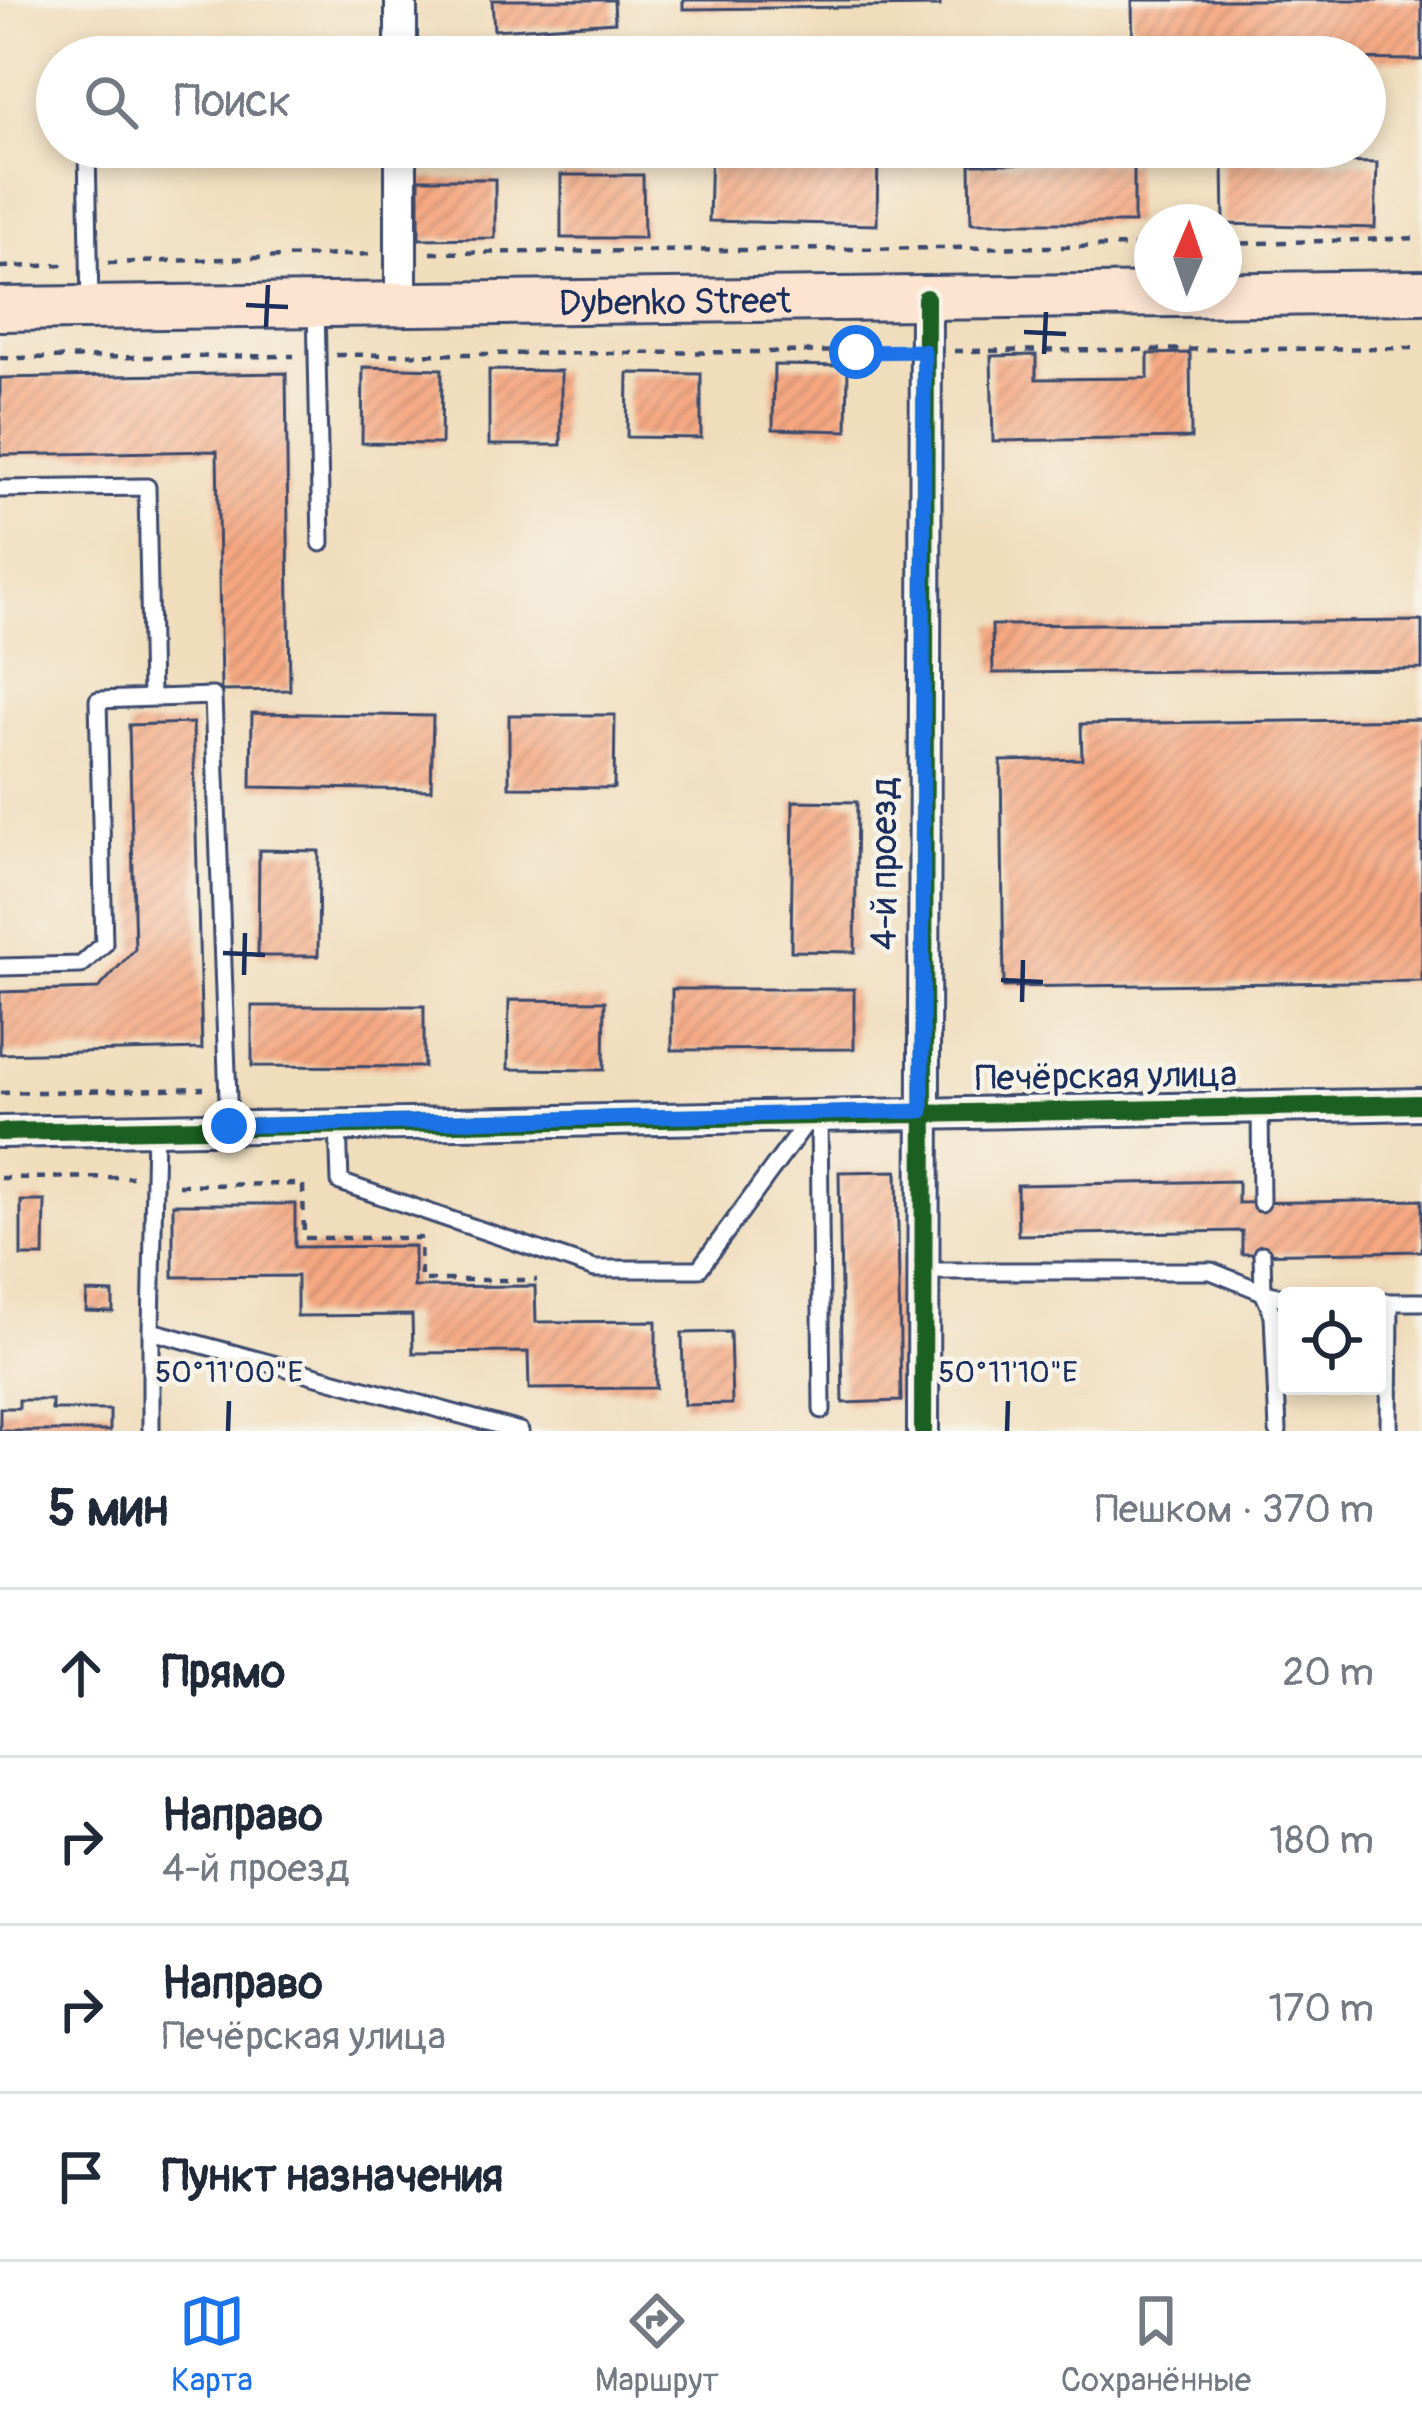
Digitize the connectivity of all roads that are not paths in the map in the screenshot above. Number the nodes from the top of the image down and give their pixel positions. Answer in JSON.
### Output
{"nodes":[{"id":1,"x":401,"y":0,"type":"edge"},
{"id":2,"x":401,"y":36,"type":"edge"},
{"id":3,"x":87,"y":168,"type":"edge"},
{"id":4,"x":400,"y":168,"type":"edge"},
{"id":5,"x":1422,"y":292,"type":"edge"},
{"id":6,"x":926,"y":298,"type":"junction"},
{"id":7,"x":401,"y":304,"type":"junction"},
{"id":8,"x":316,"y":305,"type":"junction"},
{"id":9,"x":90,"y":308,"type":"junction"},
{"id":10,"x":0,"y":309,"type":"edge"},
{"id":11,"x":0,"y":489,"type":"edge"},
{"id":12,"x":321,"y":543,"type":"dead end"},
{"id":13,"x":151,"y":698,"type":"junction"},
{"id":14,"x":0,"y":968,"type":"edge"},
{"id":15,"x":1422,"y":1104,"type":"edge"},
{"id":16,"x":1260,"y":1106,"type":"junction"},
{"id":17,"x":922,"y":1111,"type":"junction"},
{"id":18,"x":816,"y":1113,"type":"junction"},
{"id":19,"x":338,"y":1123,"type":"junction"},
{"id":20,"x":229,"y":1126,"type":"junction"},
{"id":21,"x":155,"y":1128,"type":"junction"},
{"id":22,"x":0,"y":1132,"type":"edge"},
{"id":23,"x":1261,"y":1203,"type":"dead end"},
{"id":24,"x":1262,"y":1254,"type":"dead end"},
{"id":25,"x":922,"y":1271,"type":"junction"},
{"id":26,"x":1263,"y":1292,"type":"junction"},
{"id":27,"x":1278,"y":1296,"type":"edge"},
{"id":28,"x":1386,"y":1302,"type":"edge"},
{"id":29,"x":1422,"y":1302,"type":"edge"},
{"id":30,"x":151,"y":1331,"type":"junction"},
{"id":31,"x":1386,"y":1366,"type":"edge"},
{"id":32,"x":822,"y":1410,"type":"dead end"},
{"id":33,"x":151,"y":1431,"type":"edge"},
{"id":34,"x":520,"y":1431,"type":"edge"},
{"id":35,"x":923,"y":1431,"type":"edge"},
{"id":36,"x":1278,"y":1431,"type":"edge"},
{"id":37,"x":1389,"y":1431,"type":"edge"}],
"edges":[{"from":1,"to":2,"type":"street"},
{"from":3,"to":9,"type":"lane"},
{"from":4,"to":7,"type":"street"},
{"from":5,"to":6,"type":"main road","name":"Dybenko Street"},
{"from":6,"to":7,"type":"main road","name":"Dybenko Street"},
{"from":6,"to":17,"type":"street","name":"4-й проезд"},
{"from":7,"to":8,"type":"main road","name":"Dybenko Street"},
{"from":8,"to":9,"type":"main road","name":"Dybenko Street"},
{"from":8,"to":12,"type":"lane"},
{"from":9,"to":10,"type":"main road","name":"Dybenko Street"},
{"from":11,"to":13,"type":"lane"},
{"from":13,"to":14,"type":"lane"},
{"from":13,"to":20,"type":"lane"},
{"from":15,"to":16,"type":"street","name":"Печёрская улица"},
{"from":16,"to":17,"type":"street","name":"Печёрская улица"},
{"from":16,"to":23,"type":"lane"},
{"from":17,"to":18,"type":"street","name":"Печёрская улица"},
{"from":17,"to":25,"type":"street","name":"4-й проезд"},
{"from":18,"to":19,"type":"street","name":"Печёрская улица"},
{"from":18,"to":19,"type":"lane"},
{"from":18,"to":32,"type":"lane"},
{"from":19,"to":20,"type":"street","name":"Печёрская улица"},
{"from":20,"to":21,"type":"street","name":"Печёрская улица"},
{"from":21,"to":22,"type":"street","name":"Печёрская улица"},
{"from":21,"to":30,"type":"lane"},
{"from":24,"to":26,"type":"lane"},
{"from":25,"to":26,"type":"lane"},
{"from":25,"to":35,"type":"street","name":"4-й проезд"},
{"from":26,"to":27,"type":"lane"},
{"from":26,"to":36,"type":"lane"},
{"from":28,"to":29,"type":"lane"},
{"from":30,"to":33,"type":"lane"},
{"from":30,"to":34,"type":"lane"},
{"from":31,"to":37,"type":"lane"}]}
